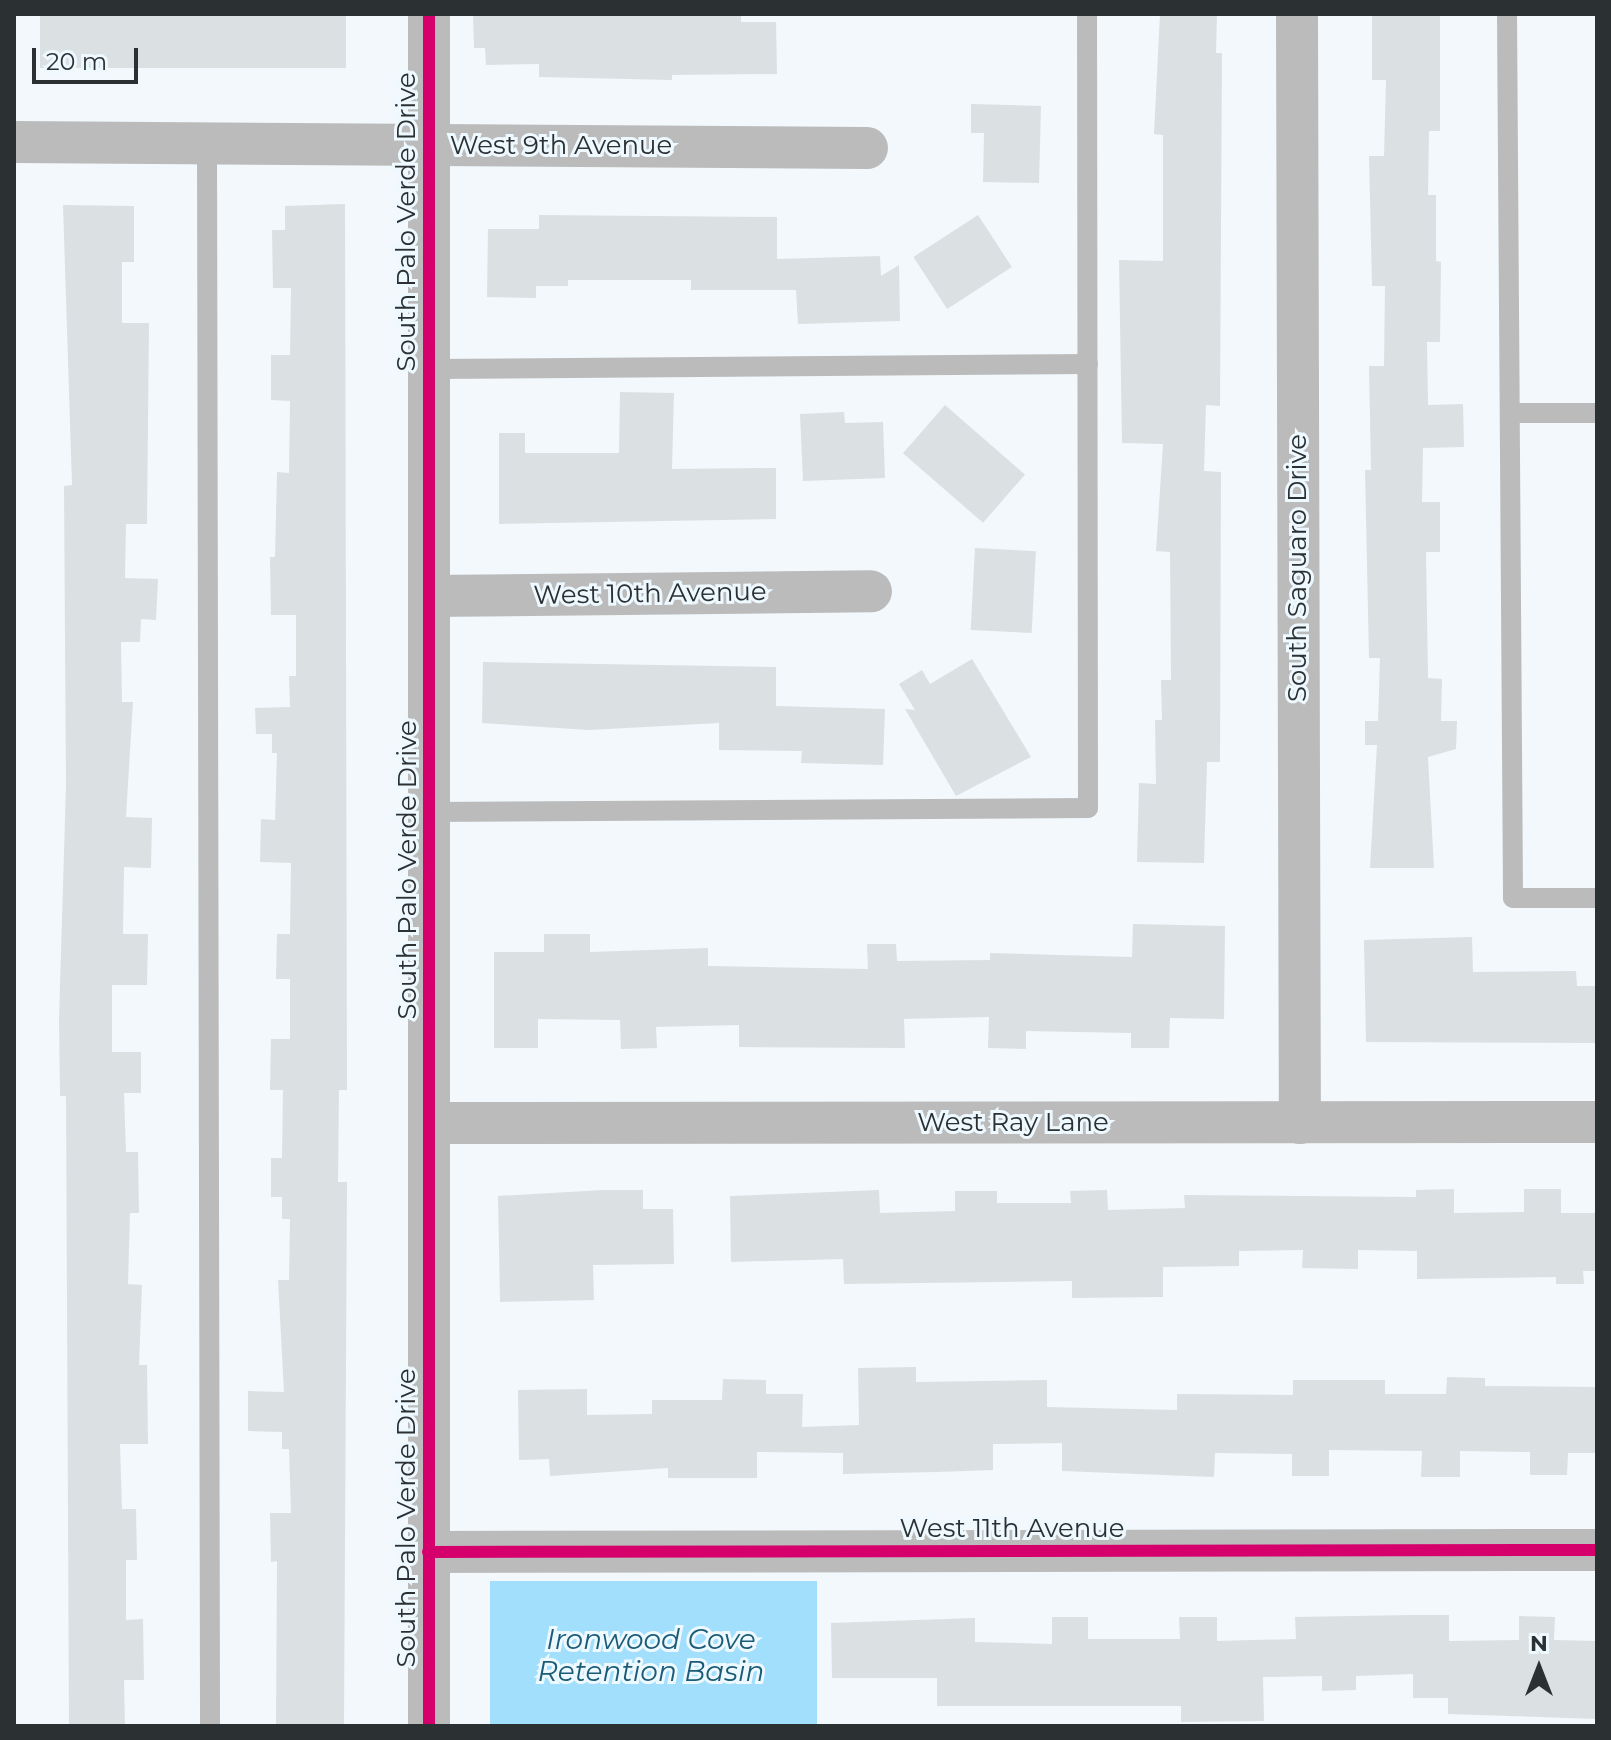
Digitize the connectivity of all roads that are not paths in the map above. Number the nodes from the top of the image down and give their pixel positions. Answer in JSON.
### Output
{"nodes":[{"id":1,"x":429,"y":14,"type":"edge"},
{"id":2,"x":1087,"y":14,"type":"edge"},
{"id":3,"x":1297,"y":14,"type":"edge"},
{"id":4,"x":1507,"y":14,"type":"edge"},
{"id":5,"x":14,"y":142,"type":"edge"},
{"id":6,"x":207,"y":144,"type":"junction"},
{"id":7,"x":429,"y":145,"type":"junction"},
{"id":8,"x":867,"y":148,"type":"dead end"},
{"id":9,"x":1088,"y":364,"type":"junction"},
{"id":10,"x":429,"y":369,"type":"junction"},
{"id":11,"x":1510,"y":413,"type":"junction"},
{"id":12,"x":1597,"y":413,"type":"edge"},
{"id":13,"x":871,"y":591,"type":"dead end"},
{"id":14,"x":429,"y":596,"type":"junction"},
{"id":15,"x":430,"y":812,"type":"junction"},
{"id":16,"x":1597,"y":898,"type":"edge"},
{"id":17,"x":1597,"y":1122,"type":"edge"},
{"id":18,"x":430,"y":1123,"type":"junction"},
{"id":19,"x":1300,"y":1123,"type":"junction"},
{"id":20,"x":1597,"y":1550,"type":"edge"},
{"id":21,"x":428,"y":1552,"type":"junction"},
{"id":22,"x":210,"y":1726,"type":"edge"},
{"id":23,"x":429,"y":1726,"type":"edge"}],
"edges":[{"from":1,"to":7,"type":"street","name":"South Palo Verde Drive"},
{"from":2,"to":9,"type":"lane"},
{"from":3,"to":19,"type":"street","name":"South Saguaro Drive"},
{"from":4,"to":11,"type":"lane"},
{"from":5,"to":6,"type":"street","name":"West 9th Avenue"},
{"from":6,"to":7,"type":"street","name":"West 9th Avenue"},
{"from":6,"to":22,"type":"lane"},
{"from":7,"to":8,"type":"street","name":"West 9th Avenue"},
{"from":7,"to":10,"type":"street","name":"South Palo Verde Drive"},
{"from":9,"to":10,"type":"lane"},
{"from":9,"to":15,"type":"lane"},
{"from":10,"to":14,"type":"street","name":"South Palo Verde Drive"},
{"from":11,"to":12,"type":"lane"},
{"from":11,"to":16,"type":"lane"},
{"from":13,"to":14,"type":"street","name":"West 10th Avenue"},
{"from":14,"to":15,"type":"street","name":"South Palo Verde Drive"},
{"from":15,"to":18,"type":"street","name":"South Palo Verde Drive"},
{"from":17,"to":19,"type":"street","name":"West Ray Lane"},
{"from":18,"to":19,"type":"street","name":"West Ray Lane"},
{"from":18,"to":21,"type":"street","name":"South Palo Verde Drive"},
{"from":20,"to":21,"type":"street","name":"West 11th Avenue"},
{"from":21,"to":23,"type":"street","name":"South Palo Verde Drive"}]}
